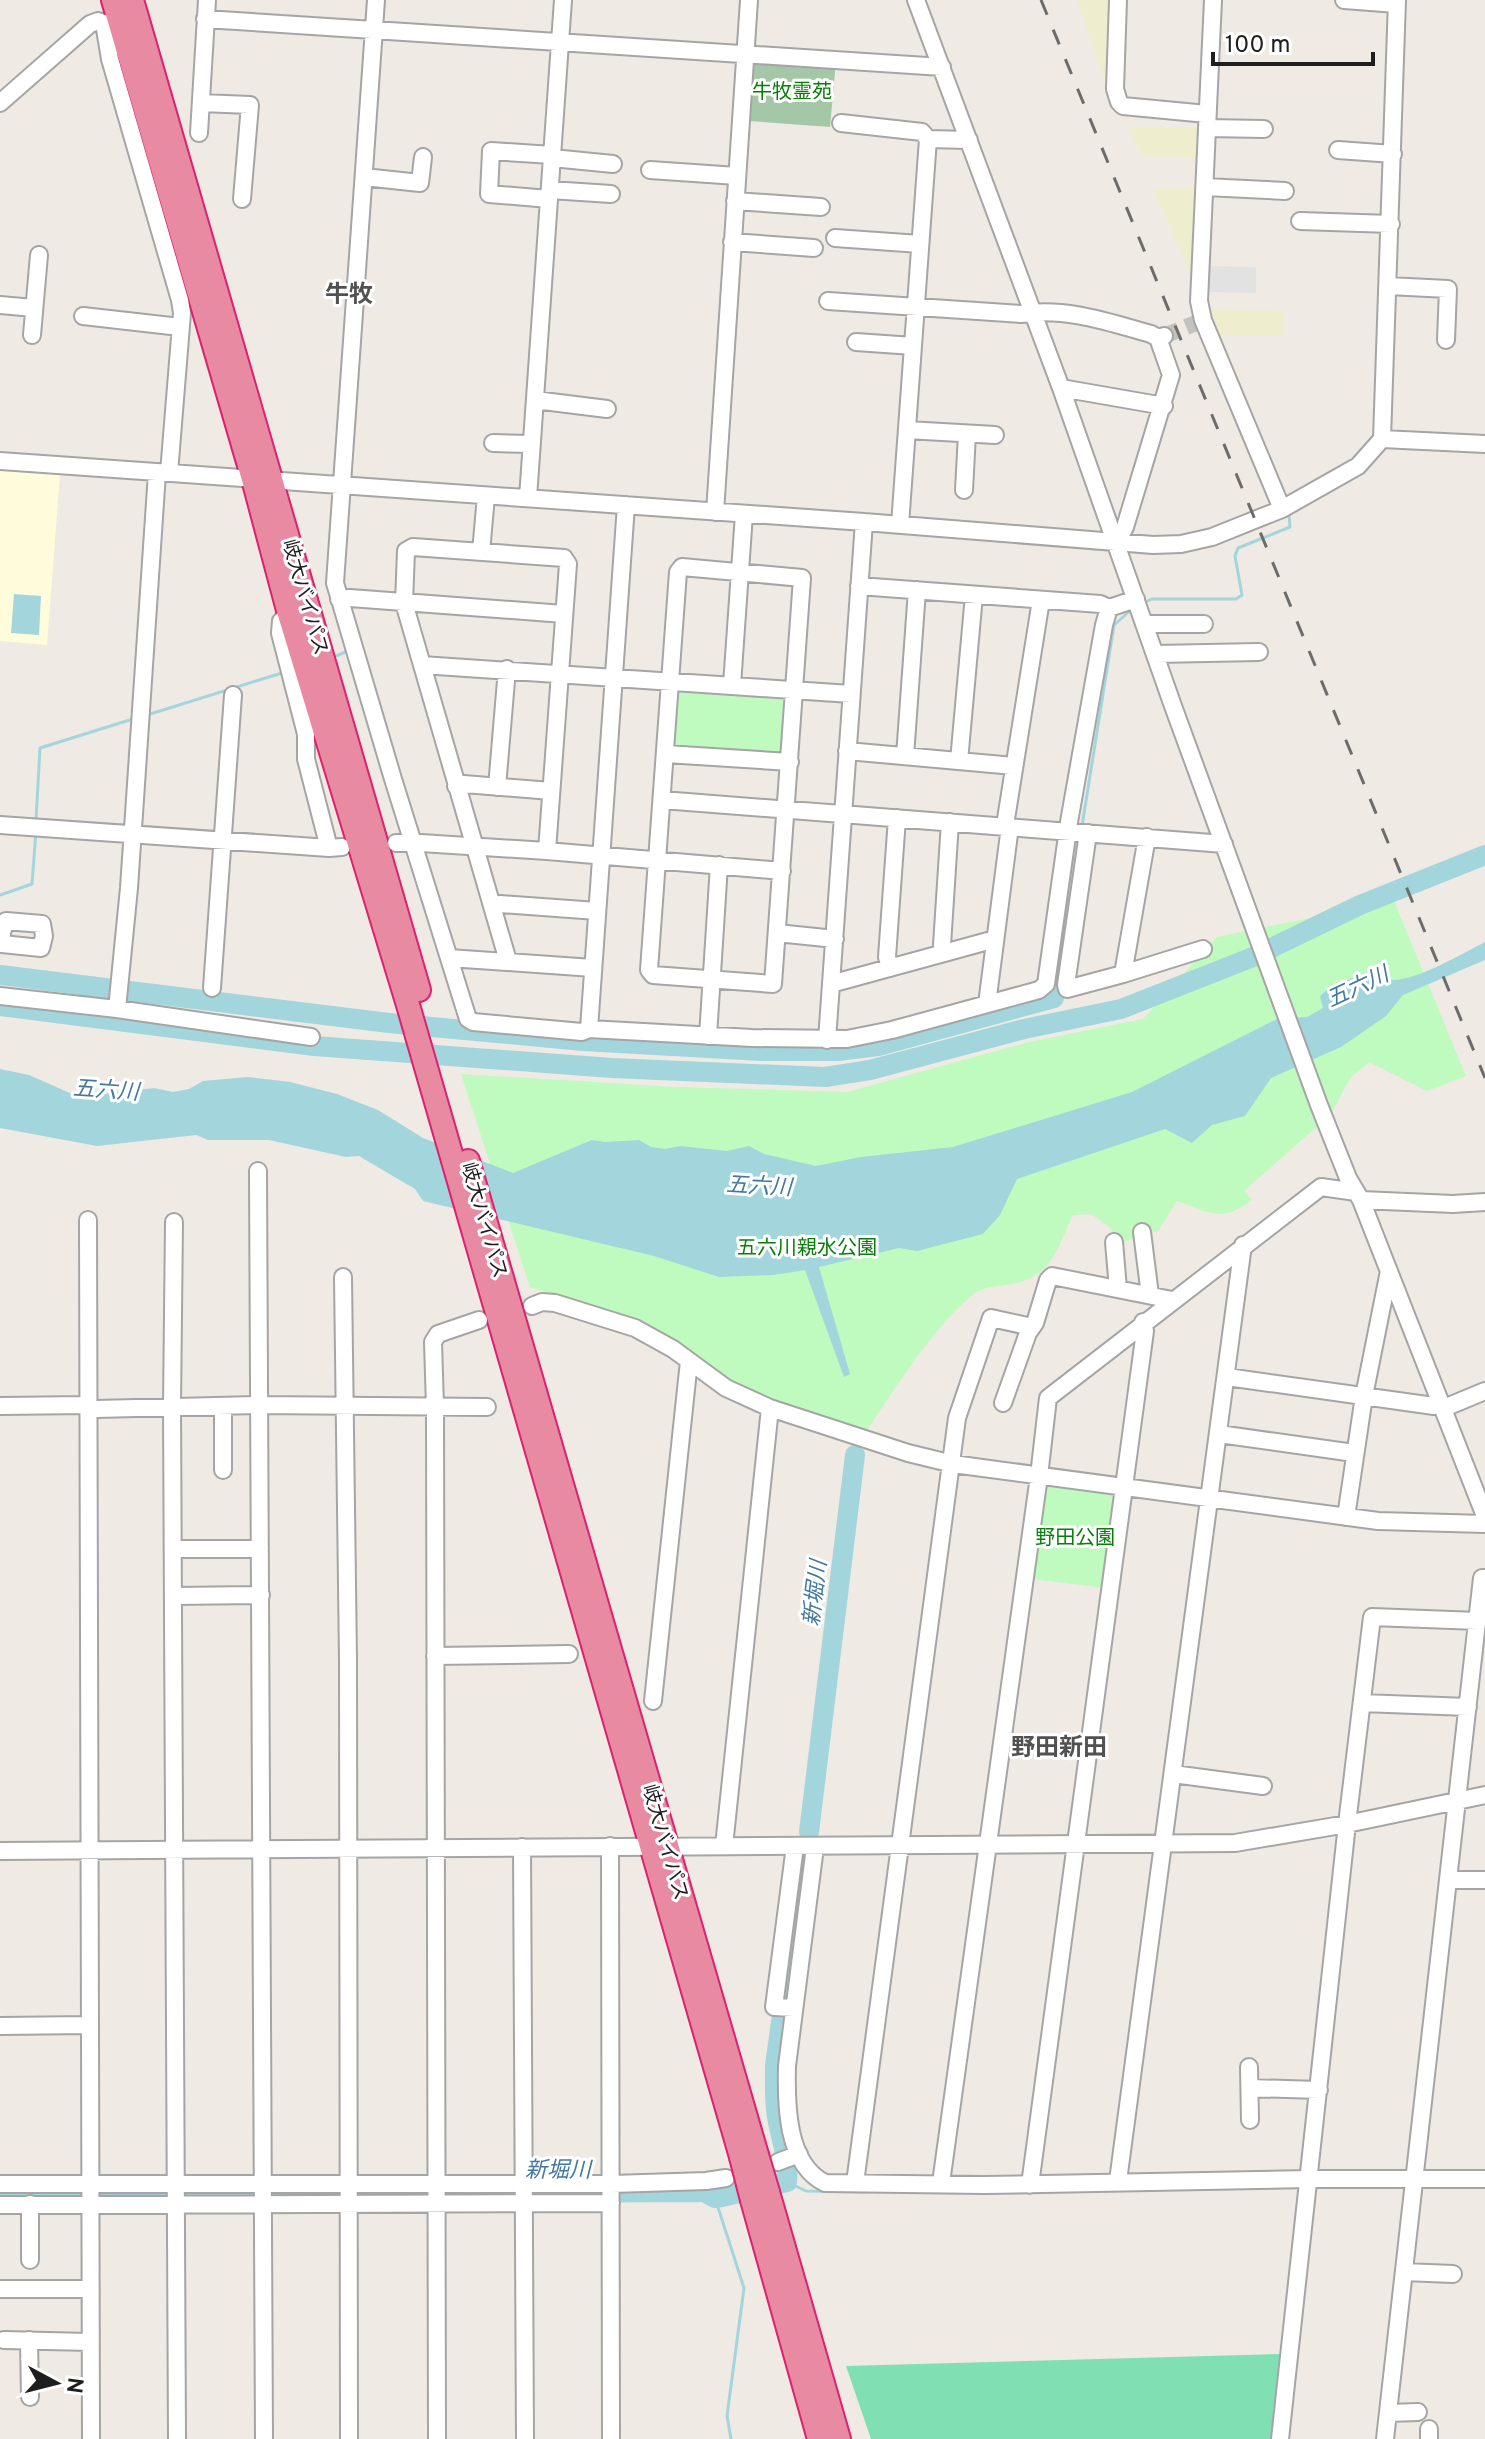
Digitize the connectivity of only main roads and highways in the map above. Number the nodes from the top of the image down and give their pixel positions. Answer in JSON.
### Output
{"nodes":[{"id":1,"x":113,"y":0,"type":"edge"},
{"id":2,"x":132,"y":0,"type":"edge"},
{"id":3,"x":263,"y":480,"type":"junction"},
{"id":4,"x":415,"y":1004,"type":"junction"},
{"id":5,"x":760,"y":2196,"type":"junction"},
{"id":6,"x":819,"y":2439,"type":"edge"},
{"id":7,"x":839,"y":2439,"type":"edge"}],
"edges":[{"from":1,"to":3,"type":"highway","name":"岐大バイパス"},
{"from":2,"to":3,"type":"highway","name":"岐大バイパス"},
{"from":3,"to":4,"type":"highway","name":"岐大バイパス"},
{"from":3,"to":4,"type":"highway","name":"岐大バイパス"},
{"from":4,"to":5,"type":"highway","name":"岐大バイパス","bridge":true},
{"from":5,"to":6,"type":"highway","name":"岐大バイパス"},
{"from":5,"to":7,"type":"highway","name":"岐大バイパス"}]}
